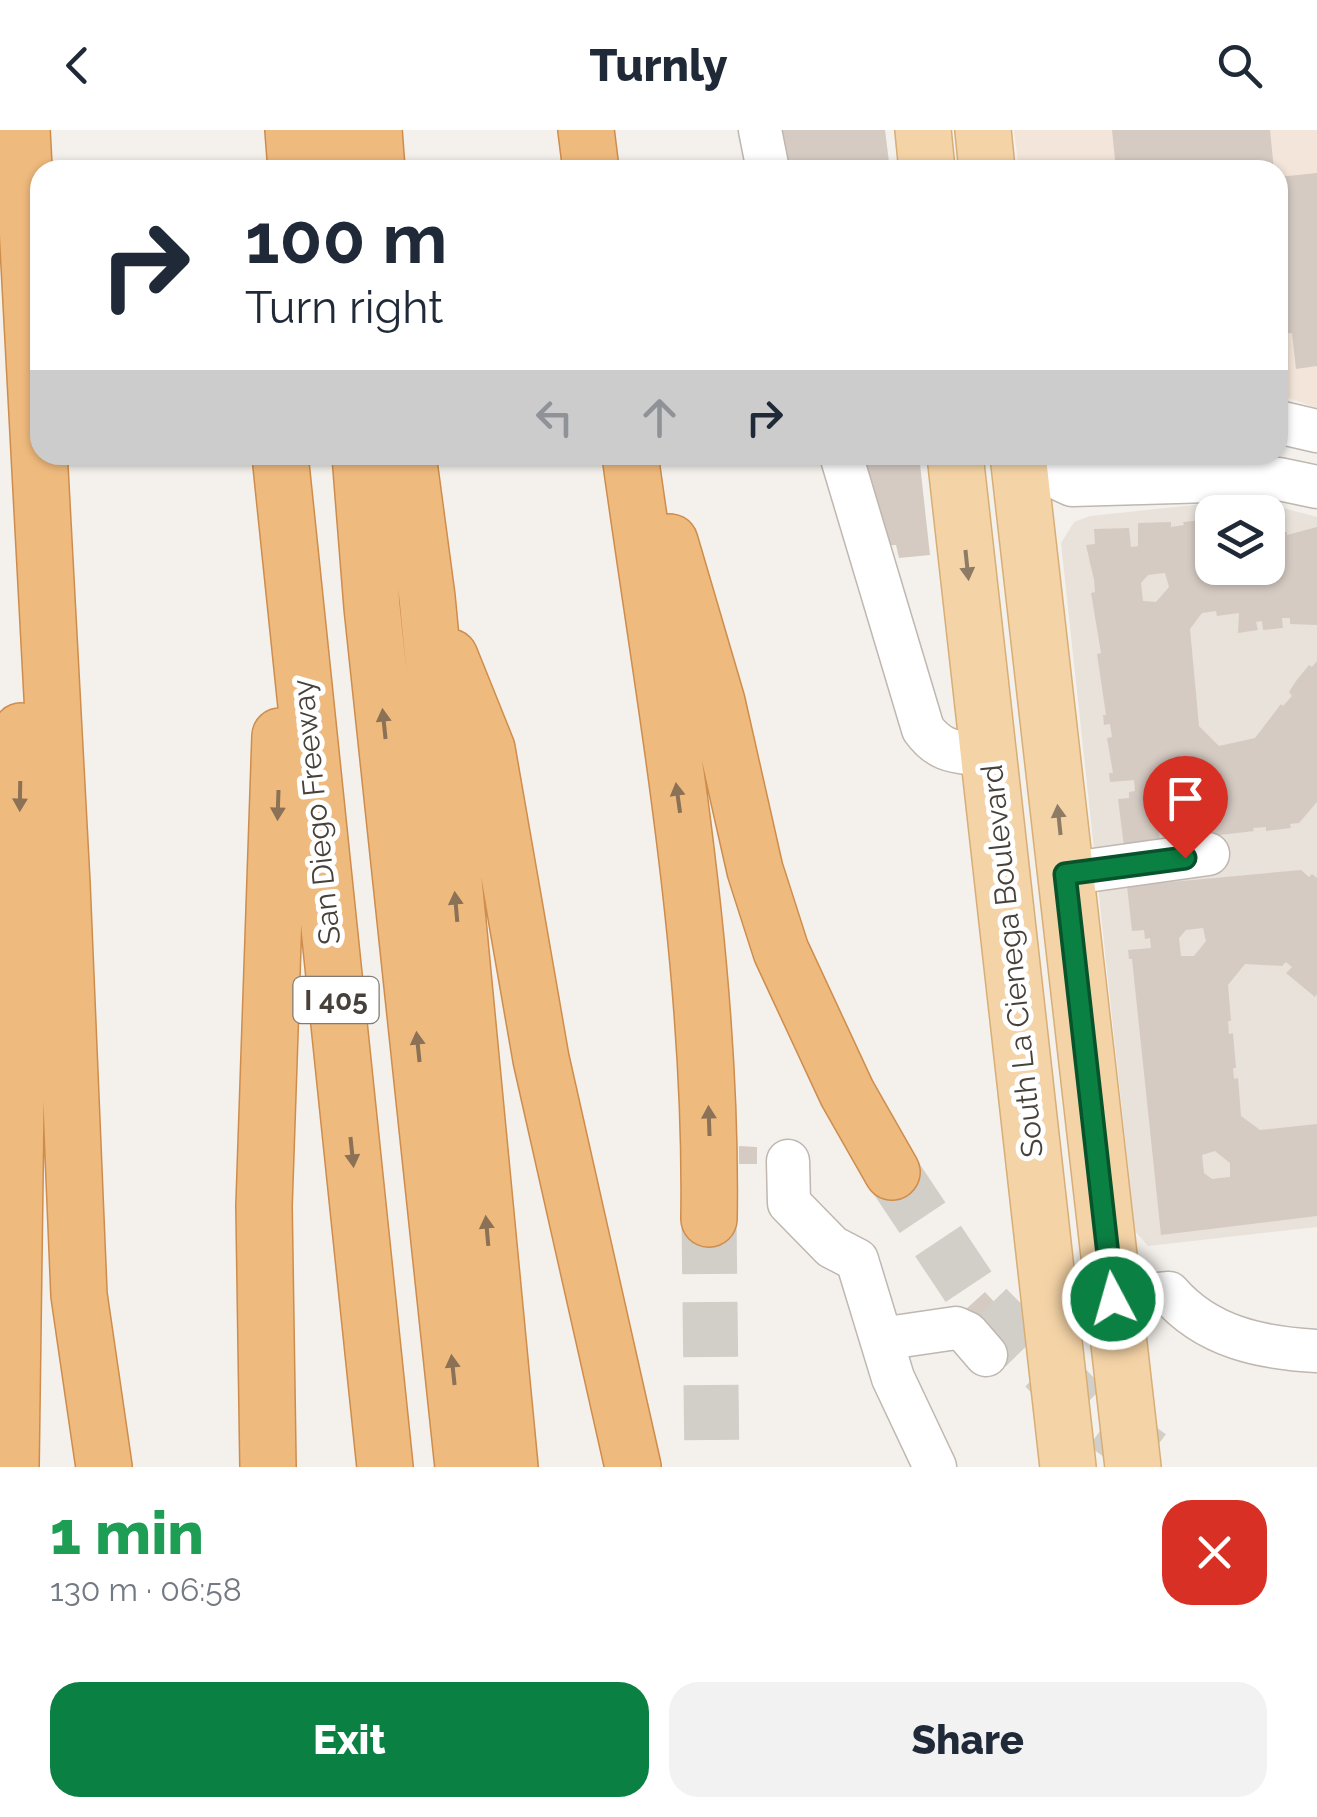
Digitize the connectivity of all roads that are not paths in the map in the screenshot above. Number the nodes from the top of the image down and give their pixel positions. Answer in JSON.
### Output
{"nodes":[{"id":1,"x":22,"y":130,"type":"edge"},
{"id":2,"x":256,"y":130,"type":"edge"},
{"id":3,"x":293,"y":130,"type":"edge"},
{"id":4,"x":334,"y":130,"type":"edge"},
{"id":5,"x":374,"y":130,"type":"edge"},
{"id":6,"x":586,"y":130,"type":"edge"},
{"id":7,"x":760,"y":130,"type":"edge"},
{"id":8,"x":923,"y":130,"type":"edge"},
{"id":9,"x":983,"y":130,"type":"edge"},
{"id":10,"x":258,"y":160,"type":"edge"},
{"id":11,"x":295,"y":160,"type":"edge"},
{"id":12,"x":336,"y":160,"type":"edge"},
{"id":13,"x":376,"y":160,"type":"edge"},
{"id":14,"x":590,"y":160,"type":"edge"},
{"id":15,"x":766,"y":160,"type":"edge"},
{"id":16,"x":926,"y":160,"type":"edge"},
{"id":17,"x":986,"y":160,"type":"edge"},
{"id":18,"x":30,"y":314,"type":"joint"},
{"id":19,"x":1288,"y":424,"type":"edge"},
{"id":20,"x":1317,"y":431,"type":"edge"},
{"id":21,"x":38,"y":465,"type":"edge"},
{"id":22,"x":281,"y":465,"type":"edge"},
{"id":23,"x":318,"y":465,"type":"edge"},
{"id":24,"x":361,"y":465,"type":"edge"},
{"id":25,"x":409,"y":465,"type":"edge"},
{"id":26,"x":631,"y":465,"type":"edge"},
{"id":27,"x":648,"y":465,"type":"edge"},
{"id":28,"x":844,"y":465,"type":"edge"},
{"id":29,"x":956,"y":465,"type":"edge"},
{"id":30,"x":1022,"y":465,"type":"edge"},
{"id":31,"x":1036,"y":465,"type":"edge"},
{"id":32,"x":1317,"y":487,"type":"edge"},
{"id":33,"x":287,"y":533,"type":"junction"},
{"id":34,"x":426,"y":597,"type":"junction"},
{"id":35,"x":989,"y":756,"type":"junction"},
{"id":36,"x":1208,"y":854,"type":"dead end"},
{"id":37,"x":1065,"y":874,"type":"junction"},
{"id":38,"x":788,"y":1161,"type":"dead end"},
{"id":39,"x":892,"y":1172,"type":"tunnel mouth"},
{"id":40,"x":709,"y":1219,"type":"tunnel mouth"},
{"id":41,"x":1113,"y":1299,"type":"junction"},
{"id":42,"x":1050,"y":1305,"type":"junction"},
{"id":43,"x":881,"y":1340,"type":"junction"},
{"id":44,"x":1317,"y":1352,"type":"edge"},
{"id":45,"x":986,"y":1355,"type":"dead end"},
{"id":46,"x":10,"y":1467,"type":"edge"},
{"id":47,"x":104,"y":1467,"type":"edge"},
{"id":48,"x":268,"y":1467,"type":"edge"},
{"id":49,"x":385,"y":1467,"type":"edge"},
{"id":50,"x":422,"y":1467,"type":"edge"},
{"id":51,"x":463,"y":1467,"type":"edge"},
{"id":52,"x":510,"y":1467,"type":"edge"},
{"id":53,"x":633,"y":1467,"type":"edge"},
{"id":54,"x":935,"y":1467,"type":"edge"},
{"id":55,"x":1068,"y":1467,"type":"edge"},
{"id":56,"x":1133,"y":1467,"type":"edge"}],
"edges":[{"from":1,"to":18,"type":"highway"},
{"from":2,"to":10,"type":"highway"},
{"from":3,"to":11,"type":"highway"},
{"from":4,"to":12,"type":"highway"},
{"from":5,"to":13,"type":"highway"},
{"from":6,"to":14,"type":"highway"},
{"from":7,"to":15,"type":"street"},
{"from":8,"to":16,"type":"main road"},
{"from":9,"to":17,"type":"main road"},
{"from":18,"to":46,"type":"highway","one_way":true},
{"from":19,"to":20,"type":"street"},
{"from":21,"to":47,"type":"highway"},
{"from":22,"to":33,"type":"highway","name":"San Diego Freeway","number":"I 405"},
{"from":23,"to":50,"type":"highway"},
{"from":51,"to":24,"type":"highway","one_way":true},
{"from":25,"to":34,"type":"highway"},
{"from":40,"to":26,"type":"highway","one_way":true},
{"from":27,"to":39,"type":"highway"},
{"from":28,"to":35,"type":"street"},
{"from":29,"to":35,"type":"main road","name":"South La Cienega Boulevard","one_way":true},
{"from":37,"to":30,"type":"main road","name":"South La Cienega Boulevard","one_way":true},
{"from":31,"to":32,"type":"street"},
{"from":33,"to":48,"type":"highway","one_way":true},
{"from":33,"to":49,"type":"highway","name":"San Diego Freeway","number":"I 405","one_way":true},
{"from":52,"to":34,"type":"highway","one_way":true},
{"from":34,"to":53,"type":"highway"},
{"from":35,"to":42,"type":"main road","name":"South La Cienega Boulevard"},
{"from":36,"to":37,"type":"street"},
{"from":37,"to":41,"type":"main road","name":"South La Cienega Boulevard"},
{"from":38,"to":43,"type":"street"},
{"from":41,"to":42,"type":"street"},
{"from":41,"to":44,"type":"street"},
{"from":41,"to":56,"type":"main road","name":"South La Cienega Boulevard"},
{"from":42,"to":55,"type":"main road","name":"South La Cienega Boulevard"},
{"from":43,"to":45,"type":"street"},
{"from":43,"to":54,"type":"street"}]}
